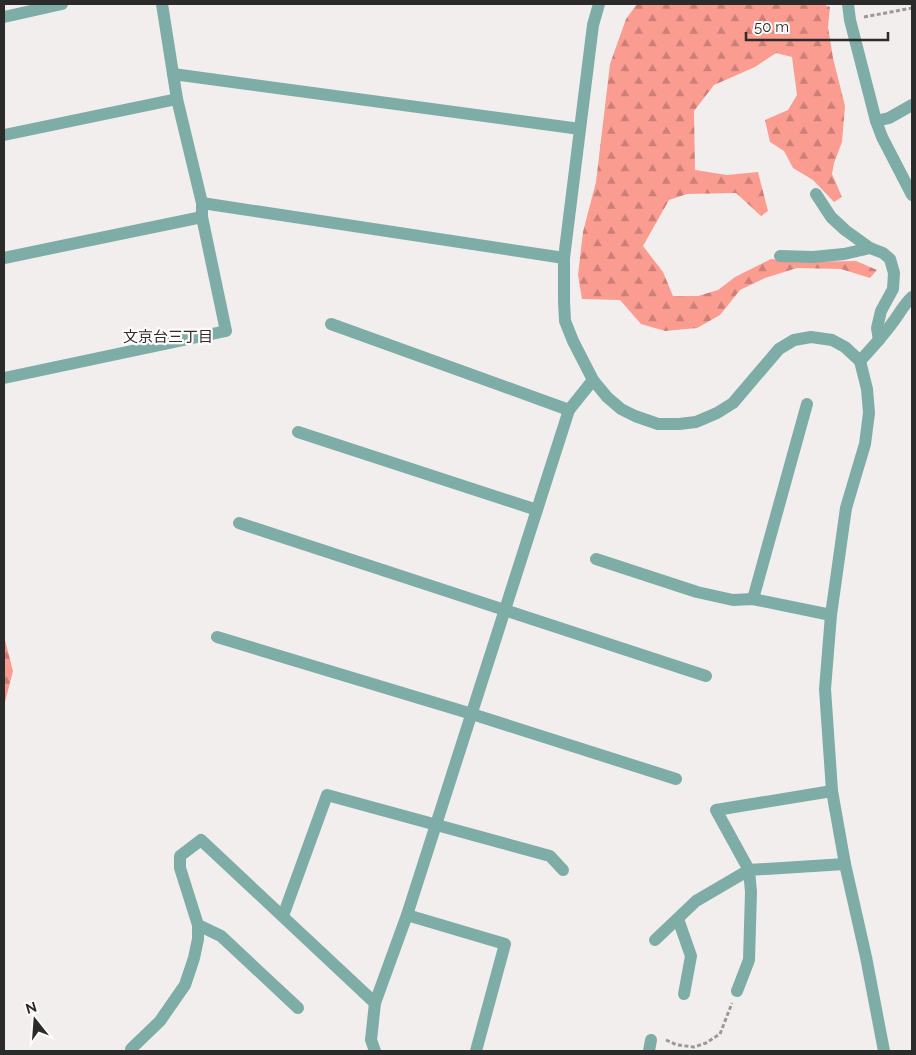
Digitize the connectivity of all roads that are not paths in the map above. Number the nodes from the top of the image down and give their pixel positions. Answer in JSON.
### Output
{"nodes":[{"id":1,"x":62,"y":4,"type":"edge"},
{"id":2,"x":162,"y":4,"type":"edge"},
{"id":3,"x":599,"y":4,"type":"edge"},
{"id":4,"x":848,"y":4,"type":"edge"},
{"id":5,"x":4,"y":17,"type":"edge"},
{"id":6,"x":173,"y":74,"type":"junction"},
{"id":7,"x":177,"y":99,"type":"junction"},
{"id":8,"x":912,"y":105,"type":"edge"},
{"id":9,"x":876,"y":121,"type":"junction"},
{"id":10,"x":580,"y":129,"type":"junction"},
{"id":11,"x":4,"y":135,"type":"edge"},
{"id":12,"x":816,"y":194,"type":"dead end"},
{"id":13,"x":912,"y":195,"type":"edge"},
{"id":14,"x":202,"y":203,"type":"junction"},
{"id":15,"x":202,"y":217,"type":"junction"},
{"id":16,"x":870,"y":248,"type":"junction"},
{"id":17,"x":780,"y":256,"type":"dead end"},
{"id":18,"x":4,"y":258,"type":"edge"},
{"id":19,"x":564,"y":258,"type":"junction"},
{"id":20,"x":912,"y":297,"type":"edge"},
{"id":21,"x":331,"y":324,"type":"dead end"},
{"id":22,"x":879,"y":340,"type":"junction"},
{"id":23,"x":860,"y":361,"type":"junction"},
{"id":24,"x":4,"y":378,"type":"edge"},
{"id":25,"x":593,"y":380,"type":"junction"},
{"id":26,"x":808,"y":404,"type":"dead end"},
{"id":27,"x":569,"y":410,"type":"junction"},
{"id":28,"x":298,"y":432,"type":"dead end"},
{"id":29,"x":537,"y":510,"type":"junction"},
{"id":30,"x":239,"y":523,"type":"dead end"},
{"id":31,"x":596,"y":559,"type":"dead end"},
{"id":32,"x":753,"y":599,"type":"junction"},
{"id":33,"x":505,"y":610,"type":"junction"},
{"id":34,"x":831,"y":615,"type":"junction"},
{"id":35,"x":217,"y":637,"type":"dead end"},
{"id":36,"x":706,"y":676,"type":"dead end"},
{"id":37,"x":472,"y":714,"type":"junction"},
{"id":38,"x":676,"y":779,"type":"dead end"},
{"id":39,"x":832,"y":791,"type":"junction"},
{"id":40,"x":436,"y":825,"type":"junction"},
{"id":41,"x":845,"y":864,"type":"junction"},
{"id":42,"x":563,"y":870,"type":"dead end"},
{"id":43,"x":749,"y":870,"type":"junction"},
{"id":44,"x":407,"y":915,"type":"junction"},
{"id":45,"x":283,"y":916,"type":"junction"},
{"id":46,"x":678,"y":919,"type":"junction"},
{"id":47,"x":198,"y":925,"type":"junction"},
{"id":48,"x":655,"y":940,"type":"dead end"},
{"id":49,"x":736,"y":991,"type":"road end"},
{"id":50,"x":684,"y":994,"type":"dead end"},
{"id":51,"x":375,"y":1003,"type":"junction"},
{"id":52,"x":298,"y":1008,"type":"dead end"},
{"id":53,"x":131,"y":1051,"type":"edge"},
{"id":54,"x":375,"y":1051,"type":"edge"},
{"id":55,"x":476,"y":1051,"type":"edge"},
{"id":56,"x":884,"y":1051,"type":"edge"}],
"edges":[{"from":1,"to":5,"type":"street"},
{"from":2,"to":6,"type":"street"},
{"from":3,"to":10,"type":"street"},
{"from":4,"to":9,"type":"street"},
{"from":6,"to":7,"type":"street"},
{"from":6,"to":10,"type":"street"},
{"from":7,"to":11,"type":"street"},
{"from":7,"to":14,"type":"street"},
{"from":8,"to":9,"type":"street"},
{"from":9,"to":13,"type":"street"},
{"from":10,"to":19,"type":"street"},
{"from":12,"to":16,"type":"street"},
{"from":14,"to":15,"type":"street"},
{"from":14,"to":19,"type":"street"},
{"from":15,"to":18,"type":"street"},
{"from":15,"to":24,"type":"street"},
{"from":16,"to":17,"type":"street"},
{"from":16,"to":22,"type":"street"},
{"from":19,"to":25,"type":"street"},
{"from":20,"to":22,"type":"street"},
{"from":21,"to":27,"type":"street"},
{"from":22,"to":23,"type":"street"},
{"from":23,"to":25,"type":"street"},
{"from":23,"to":34,"type":"street"},
{"from":25,"to":27,"type":"street"},
{"from":26,"to":32,"type":"street"},
{"from":27,"to":29,"type":"street"},
{"from":28,"to":29,"type":"street"},
{"from":29,"to":33,"type":"street"},
{"from":30,"to":33,"type":"street"},
{"from":31,"to":32,"type":"street"},
{"from":32,"to":34,"type":"street"},
{"from":33,"to":36,"type":"street"},
{"from":33,"to":37,"type":"street"},
{"from":34,"to":39,"type":"street"},
{"from":35,"to":37,"type":"street"},
{"from":37,"to":38,"type":"street"},
{"from":37,"to":40,"type":"street"},
{"from":39,"to":41,"type":"street"},
{"from":39,"to":43,"type":"street"},
{"from":40,"to":42,"type":"street"},
{"from":40,"to":44,"type":"street"},
{"from":40,"to":45,"type":"street"},
{"from":41,"to":43,"type":"street"},
{"from":41,"to":56,"type":"street"},
{"from":43,"to":46,"type":"street"},
{"from":43,"to":49,"type":"street"},
{"from":44,"to":51,"type":"street"},
{"from":44,"to":55,"type":"street"},
{"from":45,"to":47,"type":"street"},
{"from":45,"to":51,"type":"street"},
{"from":46,"to":48,"type":"street"},
{"from":46,"to":50,"type":"street"},
{"from":47,"to":52,"type":"street"},
{"from":47,"to":53,"type":"street"},
{"from":51,"to":54,"type":"street"}]}
